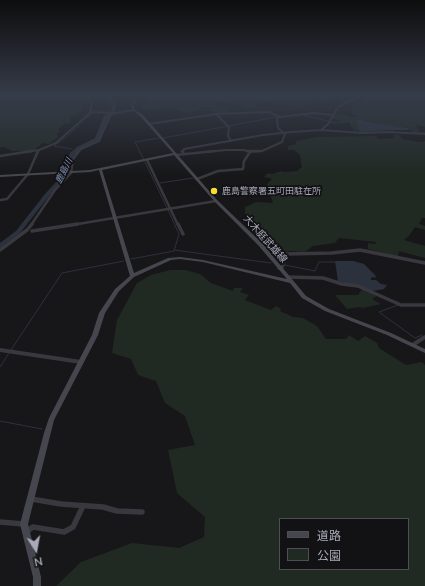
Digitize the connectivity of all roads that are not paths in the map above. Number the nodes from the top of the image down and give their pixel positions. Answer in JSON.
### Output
{"nodes":[{"id":1,"x":80,"y":122,"type":"edge"},
{"id":2,"x":107,"y":122,"type":"edge"},
{"id":3,"x":160,"y":122,"type":"edge"},
{"id":4,"x":224,"y":122,"type":"edge"},
{"id":5,"x":277,"y":122,"type":"edge"},
{"id":6,"x":329,"y":122,"type":"edge"},
{"id":7,"x":149,"y":124,"type":"joint"},
{"id":8,"x":321,"y":130,"type":"junction"},
{"id":9,"x":286,"y":134,"type":"junction"},
{"id":10,"x":425,"y":134,"type":"edge"},
{"id":11,"x":231,"y":141,"type":"junction"},
{"id":12,"x":39,"y":150,"type":"junction"},
{"id":13,"x":250,"y":152,"type":"junction"},
{"id":14,"x":184,"y":154,"type":"junction"},
{"id":15,"x":175,"y":155,"type":"junction"},
{"id":16,"x":0,"y":156,"type":"edge"},
{"id":17,"x":146,"y":160,"type":"junction"},
{"id":18,"x":101,"y":170,"type":"junction"},
{"id":19,"x":71,"y":173,"type":"junction"},
{"id":20,"x":28,"y":174,"type":"junction"},
{"id":21,"x":0,"y":176,"type":"edge"},
{"id":22,"x":197,"y":179,"type":"junction"},
{"id":23,"x":0,"y":200,"type":"edge"},
{"id":24,"x":216,"y":201,"type":"junction"},
{"id":25,"x":170,"y":208,"type":"junction"},
{"id":26,"x":115,"y":217,"type":"junction"},
{"id":27,"x":32,"y":231,"type":"dead end"},
{"id":28,"x":183,"y":234,"type":"dead end"},
{"id":29,"x":0,"y":250,"type":"edge"},
{"id":30,"x":425,"y":263,"type":"edge"},
{"id":31,"x":279,"y":268,"type":"junction"},
{"id":32,"x":132,"y":276,"type":"junction"},
{"id":33,"x":290,"y":280,"type":"junction"},
{"id":34,"x":424,"y":307,"type":"edge"},
{"id":35,"x":425,"y":336,"type":"edge"},
{"id":36,"x":414,"y":344,"type":"junction"},
{"id":37,"x":0,"y":350,"type":"edge"},
{"id":38,"x":425,"y":351,"type":"edge"},
{"id":39,"x":81,"y":362,"type":"junction"},
{"id":40,"x":31,"y":499,"type":"junction"},
{"id":41,"x":83,"y":506,"type":"junction"},
{"id":42,"x":142,"y":512,"type":"dead end"},
{"id":43,"x":0,"y":522,"type":"edge"},
{"id":44,"x":24,"y":524,"type":"junction"},
{"id":45,"x":25,"y":532,"type":"junction"},
{"id":46,"x":37,"y":586,"type":"edge"}],
"edges":[{"from":1,"to":12,"type":"street"},
{"from":2,"to":19,"type":"street"},
{"from":3,"to":7,"type":"street"},
{"from":4,"to":11,"type":"street"},
{"from":5,"to":9,"type":"street"},
{"from":6,"to":8,"type":"street"},
{"from":7,"to":15,"type":"street","name":"大木庭武雄線"},
{"from":8,"to":9,"type":"street"},
{"from":8,"to":10,"type":"street"},
{"from":9,"to":11,"type":"street"},
{"from":9,"to":13,"type":"street"},
{"from":11,"to":14,"type":"street"},
{"from":12,"to":16,"type":"street"},
{"from":12,"to":20,"type":"street"},
{"from":13,"to":14,"type":"street"},
{"from":13,"to":22,"type":"street"},
{"from":14,"to":15,"type":"street"},
{"from":15,"to":17,"type":"street"},
{"from":15,"to":22,"type":"street","name":"大木庭武雄線"},
{"from":17,"to":18,"type":"street"},
{"from":17,"to":25,"type":"street"},
{"from":18,"to":19,"type":"street"},
{"from":18,"to":26,"type":"street"},
{"from":19,"to":20,"type":"street"},
{"from":19,"to":29,"type":"street"},
{"from":20,"to":21,"type":"street"},
{"from":20,"to":23,"type":"street"},
{"from":22,"to":24,"type":"street","name":"大木庭武雄線"},
{"from":24,"to":25,"type":"street"},
{"from":24,"to":31,"type":"street","name":"大木庭武雄線"},
{"from":25,"to":26,"type":"street"},
{"from":25,"to":28,"type":"street"},
{"from":26,"to":27,"type":"street"},
{"from":26,"to":32,"type":"street"},
{"from":30,"to":31,"type":"street"},
{"from":31,"to":33,"type":"street","name":"大木庭武雄線"},
{"from":32,"to":33,"type":"street"},
{"from":32,"to":39,"type":"street"},
{"from":33,"to":34,"type":"street"},
{"from":33,"to":36,"type":"street","name":"大木庭武雄線"},
{"from":35,"to":36,"type":"street"},
{"from":36,"to":38,"type":"street","name":"大木庭武雄線"},
{"from":37,"to":39,"type":"street"},
{"from":39,"to":40,"type":"street"},
{"from":40,"to":41,"type":"street"},
{"from":40,"to":44,"type":"street"},
{"from":41,"to":42,"type":"street"},
{"from":41,"to":45,"type":"street"},
{"from":43,"to":44,"type":"street"},
{"from":44,"to":45,"type":"street"},
{"from":45,"to":46,"type":"street"}]}
